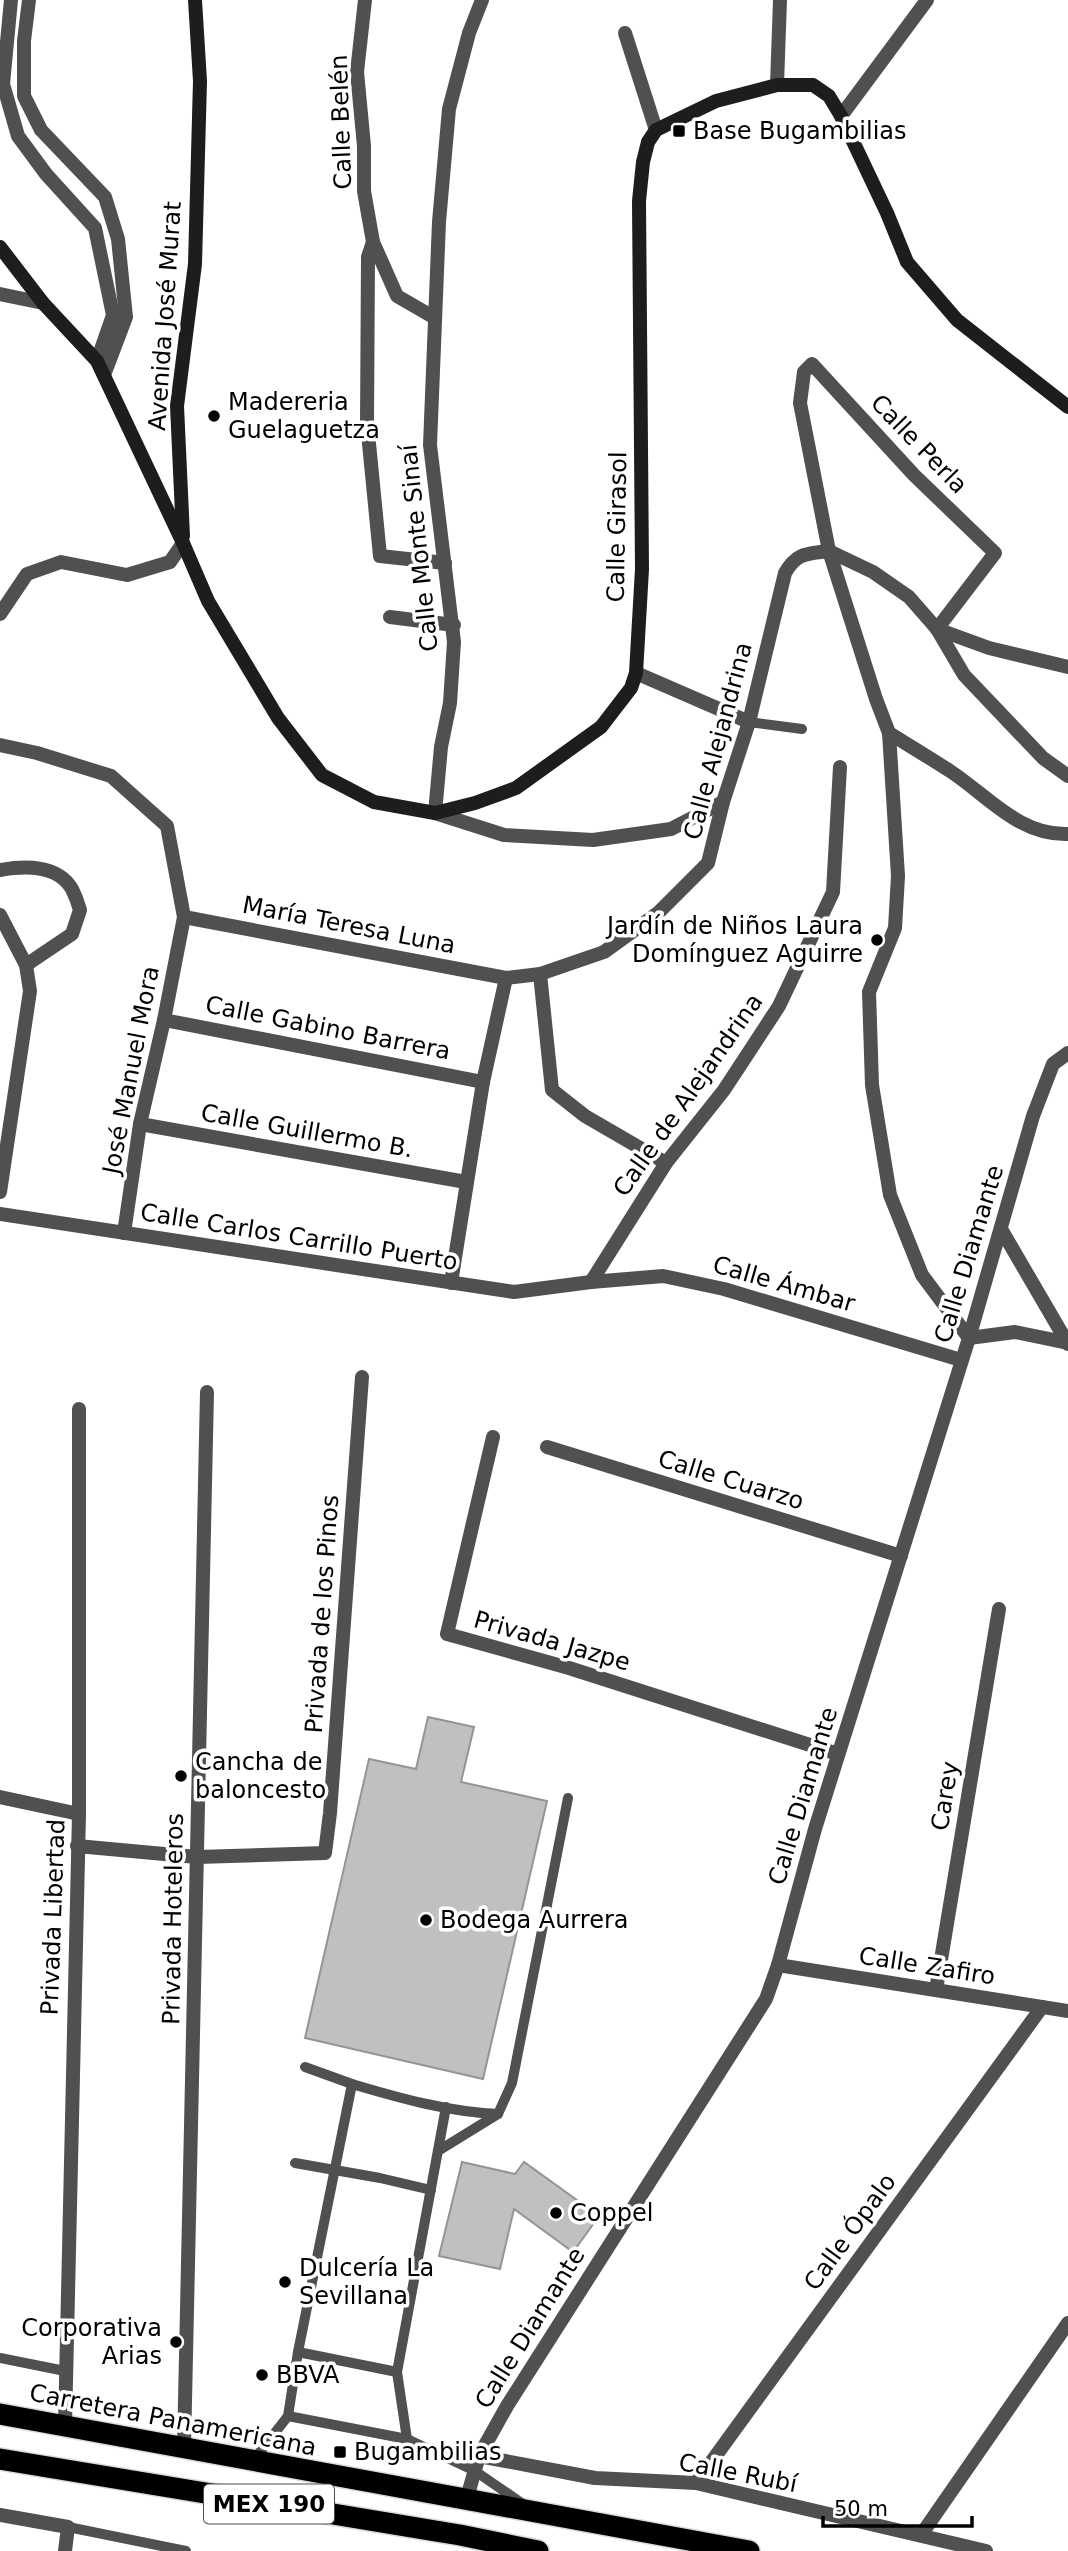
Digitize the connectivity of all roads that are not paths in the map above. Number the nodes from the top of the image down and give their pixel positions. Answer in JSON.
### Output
{"nodes":[{"id":1,"x":11,"y":0,"type":"edge"},
{"id":2,"x":29,"y":0,"type":"edge"},
{"id":3,"x":195,"y":0,"type":"edge"},
{"id":4,"x":365,"y":0,"type":"edge"},
{"id":5,"x":482,"y":0,"type":"edge"},
{"id":6,"x":780,"y":0,"type":"edge"},
{"id":7,"x":927,"y":0,"type":"edge"},
{"id":8,"x":625,"y":33,"type":"dead end"},
{"id":9,"x":777,"y":85,"type":"junction"},
{"id":10,"x":841,"y":116,"type":"junction"},
{"id":11,"x":656,"y":130,"type":"junction"},
{"id":12,"x":373,"y":242,"type":"junction"},
{"id":13,"x":0,"y":247,"type":"edge"},
{"id":14,"x":0,"y":294,"type":"edge"},
{"id":15,"x":43,"y":303,"type":"junction"},
{"id":16,"x":435,"y":318,"type":"junction"},
{"id":17,"x":97,"y":361,"type":"junction"},
{"id":18,"x":104,"y":375,"type":"junction"},
{"id":19,"x":1068,"y":407,"type":"edge"},
{"id":20,"x":183,"y":543,"type":"junction"},
{"id":21,"x":829,"y":551,"type":"junction"},
{"id":22,"x":445,"y":563,"type":"junction"},
{"id":23,"x":0,"y":614,"type":"edge"},
{"id":24,"x":390,"y":617,"type":"dead end"},
{"id":25,"x":454,"y":625,"type":"junction"},
{"id":26,"x":937,"y":629,"type":"junction"},
{"id":27,"x":1068,"y":667,"type":"edge"},
{"id":28,"x":636,"y":673,"type":"junction"},
{"id":29,"x":749,"y":723,"type":"junction"},
{"id":30,"x":802,"y":729,"type":"dead end"},
{"id":31,"x":889,"y":733,"type":"junction"},
{"id":32,"x":0,"y":745,"type":"edge"},
{"id":33,"x":840,"y":767,"type":"dead end"},
{"id":34,"x":1068,"y":776,"type":"edge"},
{"id":35,"x":723,"y":802,"type":"junction"},
{"id":36,"x":435,"y":813,"type":"junction"},
{"id":37,"x":1065,"y":837,"type":"edge"},
{"id":38,"x":0,"y":870,"type":"edge"},
{"id":39,"x":0,"y":915,"type":"edge"},
{"id":40,"x":184,"y":917,"type":"junction"},
{"id":41,"x":26,"y":965,"type":"junction"},
{"id":42,"x":540,"y":974,"type":"junction"},
{"id":43,"x":506,"y":978,"type":"junction"},
{"id":44,"x":164,"y":1020,"type":"junction"},
{"id":45,"x":1068,"y":1053,"type":"edge"},
{"id":46,"x":483,"y":1082,"type":"junction"},
{"id":47,"x":140,"y":1124,"type":"junction"},
{"id":48,"x":666,"y":1163,"type":"junction"},
{"id":49,"x":466,"y":1182,"type":"junction"},
{"id":50,"x":0,"y":1192,"type":"edge"},
{"id":51,"x":0,"y":1214,"type":"edge"},
{"id":52,"x":1001,"y":1229,"type":"junction"},
{"id":53,"x":124,"y":1233,"type":"junction"},
{"id":54,"x":591,"y":1282,"type":"junction"},
{"id":55,"x":451,"y":1283,"type":"junction"},
{"id":56,"x":969,"y":1338,"type":"junction"},
{"id":57,"x":1068,"y":1343,"type":"edge"},
{"id":58,"x":961,"y":1360,"type":"junction"},
{"id":59,"x":362,"y":1377,"type":"dead end"},
{"id":60,"x":207,"y":1392,"type":"dead end"},
{"id":61,"x":79,"y":1409,"type":"dead end"},
{"id":62,"x":494,"y":1437,"type":"dead end"},
{"id":63,"x":547,"y":1447,"type":"dead end"},
{"id":64,"x":901,"y":1556,"type":"junction"},
{"id":65,"x":999,"y":1609,"type":"dead end"},
{"id":66,"x":838,"y":1754,"type":"junction"},
{"id":67,"x":0,"y":1797,"type":"edge"},
{"id":68,"x":568,"y":1798,"type":"dead end"},
{"id":69,"x":79,"y":1814,"type":"junction"},
{"id":70,"x":77,"y":1846,"type":"junction"},
{"id":71,"x":197,"y":1857,"type":"junction"},
{"id":72,"x":778,"y":1965,"type":"junction"},
{"id":73,"x":936,"y":1990,"type":"junction"},
{"id":74,"x":1042,"y":2007,"type":"junction"},
{"id":75,"x":1068,"y":2011,"type":"edge"},
{"id":76,"x":305,"y":2067,"type":"dead end"},
{"id":77,"x":352,"y":2084,"type":"junction"},
{"id":78,"x":446,"y":2107,"type":"junction"},
{"id":79,"x":498,"y":2114,"type":"junction"},
{"id":80,"x":438,"y":2151,"type":"junction"},
{"id":81,"x":295,"y":2163,"type":"dead end"},
{"id":82,"x":336,"y":2170,"type":"junction"},
{"id":83,"x":431,"y":2190,"type":"junction"},
{"id":84,"x":1068,"y":2323,"type":"edge"},
{"id":85,"x":298,"y":2352,"type":"junction"},
{"id":86,"x":0,"y":2358,"type":"edge"},
{"id":87,"x":65,"y":2371,"type":"junction"},
{"id":88,"x":397,"y":2372,"type":"junction"},
{"id":89,"x":0,"y":2414,"type":"edge"},
{"id":90,"x":288,"y":2416,"type":"junction"},
{"id":91,"x":65,"y":2425,"type":"junction"},
{"id":92,"x":407,"y":2439,"type":"junction"},
{"id":93,"x":184,"y":2447,"type":"junction"},
{"id":94,"x":0,"y":2459,"type":"edge"},
{"id":95,"x":253,"y":2462,"type":"junction"},
{"id":96,"x":477,"y":2464,"type":"junction"},
{"id":97,"x":696,"y":2483,"type":"junction"},
{"id":98,"x":466,"y":2501,"type":"junction"},
{"id":99,"x":535,"y":2512,"type":"junction"},
{"id":100,"x":0,"y":2515,"type":"edge"},
{"id":101,"x":68,"y":2527,"type":"junction"},
{"id":102,"x":921,"y":2535,"type":"junction"},
{"id":103,"x":152,"y":2547,"type":"edge"},
{"id":104,"x":496,"y":2547,"type":"edge"},
{"id":105,"x":65,"y":2551,"type":"edge"},
{"id":106,"x":186,"y":2551,"type":"edge"},
{"id":107,"x":538,"y":2551,"type":"edge"},
{"id":108,"x":749,"y":2551,"type":"edge"},
{"id":109,"x":986,"y":2551,"type":"edge"}],
"edges":[{"from":1,"to":17,"type":"street"},
{"from":2,"to":18,"type":"street"},
{"from":3,"to":20,"type":"street","name":"Avenida José Murat"},
{"from":4,"to":12,"type":"street","name":"Calle Belén"},
{"from":5,"to":16,"type":"street","name":"Calle Monte Sinaí"},
{"from":6,"to":9,"type":"street"},
{"from":7,"to":10,"type":"street"},
{"from":8,"to":11,"type":"street"},
{"from":9,"to":10,"type":"street"},
{"from":9,"to":11,"type":"street"},
{"from":10,"to":19,"type":"street"},
{"from":11,"to":28,"type":"street","name":"Calle Girasol"},
{"from":12,"to":16,"type":"street"},
{"from":12,"to":22,"type":"street"},
{"from":13,"to":15,"type":"street"},
{"from":14,"to":15,"type":"street"},
{"from":15,"to":17,"type":"street"},
{"from":16,"to":22,"type":"street","name":"Calle Monte Sinaí"},
{"from":17,"to":18,"type":"street"},
{"from":18,"to":20,"type":"street"},
{"from":20,"to":23,"type":"street"},
{"from":20,"to":36,"type":"street"},
{"from":21,"to":26,"type":"street"},
{"from":21,"to":26,"type":"street","name":"Calle Perla"},
{"from":21,"to":29,"type":"street","name":"Calle Alejandrina"},
{"from":21,"to":31,"type":"street"},
{"from":22,"to":25,"type":"street","name":"Calle Monte Sinaí"},
{"from":24,"to":25,"type":"street"},
{"from":25,"to":36,"type":"street","name":"Calle Monte Sinaí"},
{"from":26,"to":27,"type":"street"},
{"from":26,"to":34,"type":"street"},
{"from":28,"to":29,"type":"street"},
{"from":28,"to":36,"type":"street","name":"Calle Girasol"},
{"from":29,"to":30,"type":"lane"},
{"from":29,"to":35,"type":"street","name":"Calle Alejandrina"},
{"from":31,"to":37,"type":"street"},
{"from":31,"to":56,"type":"street"},
{"from":32,"to":40,"type":"street"},
{"from":33,"to":48,"type":"street","name":"Calle de Alejandrina"},
{"from":35,"to":36,"type":"street"},
{"from":35,"to":42,"type":"street","name":"Calle Alejandrina"},
{"from":38,"to":41,"type":"street"},
{"from":39,"to":41,"type":"street"},
{"from":40,"to":43,"type":"street","name":"María Teresa Luna"},
{"from":40,"to":44,"type":"street","name":"José Manuel Mora"},
{"from":41,"to":50,"type":"street"},
{"from":42,"to":43,"type":"street","name":"Calle Alejandrina"},
{"from":42,"to":48,"type":"street"},
{"from":43,"to":46,"type":"street"},
{"from":44,"to":46,"type":"street","name":"Calle Gabino Barrera"},
{"from":44,"to":47,"type":"street","name":"José Manuel Mora"},
{"from":45,"to":52,"type":"street","name":"Calle Diamante"},
{"from":46,"to":49,"type":"street"},
{"from":47,"to":49,"type":"street","name":"Calle Guillermo B."},
{"from":47,"to":53,"type":"street","name":"José Manuel Mora"},
{"from":48,"to":54,"type":"street","name":"Calle de Alejandrina"},
{"from":49,"to":55,"type":"street"},
{"from":51,"to":53,"type":"street","name":"Calle Carlos Carrillo Puerto"},
{"from":52,"to":56,"type":"street","name":"Calle Diamante"},
{"from":52,"to":57,"type":"street"},
{"from":53,"to":55,"type":"street","name":"Calle Carlos Carrillo Puerto"},
{"from":54,"to":55,"type":"street","name":"Calle Carlos Carrillo Puerto"},
{"from":54,"to":58,"type":"street","name":"Calle Ámbar"},
{"from":56,"to":57,"type":"street"},
{"from":56,"to":58,"type":"street","name":"Calle Diamante"},
{"from":58,"to":64,"type":"street","name":"Calle Diamante"},
{"from":59,"to":71,"type":"street","name":"Privada de los Pinos"},
{"from":60,"to":71,"type":"street","name":"Privada Hoteleros"},
{"from":61,"to":69,"type":"street","name":"Privada Libertad"},
{"from":62,"to":66,"type":"street","name":"Privada Jazpe"},
{"from":63,"to":64,"type":"street","name":"Calle Cuarzo"},
{"from":64,"to":66,"type":"street","name":"Calle Diamante"},
{"from":65,"to":73,"type":"street","name":"Carey"},
{"from":66,"to":72,"type":"street","name":"Calle Diamante"},
{"from":67,"to":69,"type":"street"},
{"from":68,"to":79,"type":"lane"},
{"from":69,"to":70,"type":"street","name":"Privada Libertad"},
{"from":70,"to":71,"type":"street"},
{"from":70,"to":87,"type":"street","name":"Privada Libertad"},
{"from":71,"to":93,"type":"street","name":"Privada Hoteleros"},
{"from":72,"to":73,"type":"street","name":"Calle Zafiro"},
{"from":72,"to":96,"type":"street","name":"Calle Diamante"},
{"from":73,"to":74,"type":"street","name":"Calle Zafiro"},
{"from":74,"to":75,"type":"street","name":"Calle Zafiro"},
{"from":74,"to":97,"type":"street","name":"Calle Ópalo"},
{"from":76,"to":77,"type":"lane"},
{"from":77,"to":78,"type":"lane"},
{"from":77,"to":82,"type":"lane"},
{"from":78,"to":79,"type":"lane"},
{"from":78,"to":80,"type":"lane"},
{"from":79,"to":80,"type":"lane"},
{"from":80,"to":83,"type":"lane"},
{"from":81,"to":82,"type":"lane"},
{"from":82,"to":83,"type":"lane"},
{"from":82,"to":85,"type":"lane"},
{"from":83,"to":88,"type":"lane"},
{"from":84,"to":102,"type":"street"},
{"from":85,"to":88,"type":"lane"},
{"from":85,"to":90,"type":"lane"},
{"from":86,"to":87,"type":"lane"},
{"from":87,"to":91,"type":"street","name":"Privada Libertad"},
{"from":88,"to":92,"type":"lane"},
{"from":89,"to":91,"type":"highway","name":"Carretera Panamericana","number":"MEX 190"},
{"from":90,"to":92,"type":"lane"},
{"from":90,"to":95,"type":"lane"},
{"from":91,"to":93,"type":"highway","name":"Carretera Panamericana","number":"MEX 190"},
{"from":92,"to":96,"type":"lane"},
{"from":93,"to":95,"type":"highway","name":"Carretera Panamericana","number":"MEX 190"},
{"from":94,"to":104,"type":"highway","number":"MEX 190"},
{"from":95,"to":98,"type":"highway","name":"Carretera Panamericana","number":"MEX 190"},
{"from":96,"to":97,"type":"street","name":"Calle Rubí"},
{"from":96,"to":98,"type":"street","name":"Calle Diamante"},
{"from":96,"to":99,"type":"lane"},
{"from":97,"to":102,"type":"street","name":"Calle Rubí"},
{"from":98,"to":99,"type":"highway","name":"Carretera Panamericana","number":"MEX 190"},
{"from":99,"to":108,"type":"highway","name":"Carretera Panamericana","number":"MEX 190"},
{"from":100,"to":101,"type":"street"},
{"from":101,"to":103,"type":"lane"},
{"from":101,"to":105,"type":"street"},
{"from":102,"to":109,"type":"street","name":"Calle Rubí"},
{"from":103,"to":106,"type":"lane"},
{"from":104,"to":107,"type":"highway","number":"MEX 190"}]}
